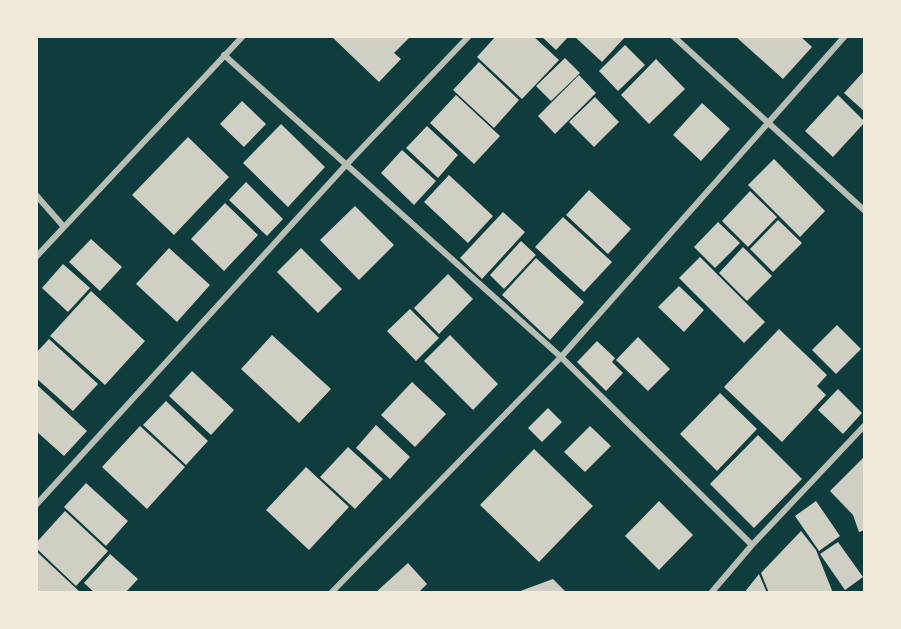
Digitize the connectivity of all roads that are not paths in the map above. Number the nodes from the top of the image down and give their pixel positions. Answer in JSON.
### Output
{"nodes":[{"id":1,"x":243,"y":36,"type":"edge"},
{"id":2,"x":470,"y":36,"type":"edge"},
{"id":3,"x":674,"y":36,"type":"edge"},
{"id":4,"x":845,"y":36,"type":"edge"},
{"id":5,"x":224,"y":55,"type":"junction"},
{"id":6,"x":768,"y":123,"type":"junction"},
{"id":7,"x":346,"y":165,"type":"junction"},
{"id":8,"x":36,"y":195,"type":"edge"},
{"id":9,"x":865,"y":211,"type":"edge"},
{"id":10,"x":63,"y":226,"type":"junction"},
{"id":11,"x":36,"y":257,"type":"edge"},
{"id":12,"x":561,"y":357,"type":"junction"},
{"id":13,"x":865,"y":425,"type":"edge"},
{"id":14,"x":36,"y":505,"type":"edge"},
{"id":15,"x":752,"y":545,"type":"junction"},
{"id":16,"x":331,"y":593,"type":"edge"},
{"id":17,"x":711,"y":593,"type":"edge"}],
"edges":[{"from":1,"to":5,"type":"street"},
{"from":2,"to":7,"type":"street"},
{"from":3,"to":6,"type":"street"},
{"from":4,"to":6,"type":"street"},
{"from":5,"to":7,"type":"street"},
{"from":5,"to":10,"type":"street"},
{"from":6,"to":9,"type":"street"},
{"from":6,"to":12,"type":"street"},
{"from":7,"to":12,"type":"street"},
{"from":7,"to":14,"type":"street"},
{"from":8,"to":10,"type":"street"},
{"from":10,"to":11,"type":"street"},
{"from":12,"to":15,"type":"street"},
{"from":12,"to":16,"type":"street"},
{"from":13,"to":15,"type":"street"},
{"from":15,"to":17,"type":"street"}]}
